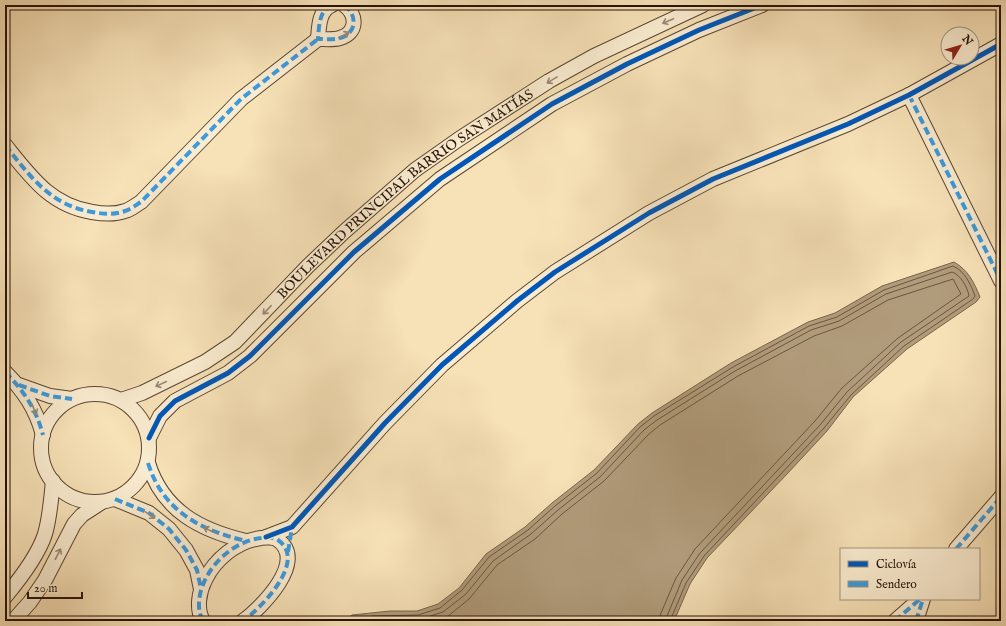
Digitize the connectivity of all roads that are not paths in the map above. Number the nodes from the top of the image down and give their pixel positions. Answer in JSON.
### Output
{"nodes":[{"id":1,"x":332,"y":5,"type":"edge"},
{"id":2,"x":344,"y":5,"type":"edge"},
{"id":3,"x":703,"y":5,"type":"edge"},
{"id":4,"x":762,"y":5,"type":"edge"},
{"id":5,"x":318,"y":39,"type":"junction"},
{"id":6,"x":1001,"y":44,"type":"edge"},
{"id":7,"x":909,"y":95,"type":"junction"},
{"id":8,"x":5,"y":145,"type":"edge"},
{"id":9,"x":1001,"y":282,"type":"edge"},
{"id":10,"x":5,"y":372,"type":"edge"},
{"id":11,"x":19,"y":386,"type":"junction"},
{"id":12,"x":72,"y":399,"type":"junction"},
{"id":13,"x":121,"y":400,"type":"junction"},
{"id":14,"x":43,"y":436,"type":"junction"},
{"id":15,"x":149,"y":438,"type":"junction"},
{"id":16,"x":148,"y":463,"type":"junction"},
{"id":17,"x":53,"y":482,"type":"junction"},
{"id":18,"x":1001,"y":497,"type":"edge"},
{"id":19,"x":109,"y":500,"type":"junction"},
{"id":20,"x":292,"y":527,"type":"junction"},
{"id":21,"x":266,"y":538,"type":"junction"},
{"id":22,"x":246,"y":541,"type":"junction"},
{"id":23,"x":957,"y":548,"type":"edge"},
{"id":24,"x":288,"y":555,"type":"junction"},
{"id":25,"x":201,"y":589,"type":"junction"},
{"id":26,"x":5,"y":597,"type":"edge"},
{"id":27,"x":919,"y":600,"type":"edge"},
{"id":28,"x":923,"y":600,"type":"edge"},
{"id":29,"x":199,"y":606,"type":"junction"},
{"id":30,"x":13,"y":621,"type":"edge"},
{"id":31,"x":196,"y":621,"type":"edge"},
{"id":32,"x":203,"y":621,"type":"edge"},
{"id":33,"x":243,"y":621,"type":"edge"},
{"id":34,"x":895,"y":621,"type":"edge"},
{"id":35,"x":916,"y":621,"type":"edge"}],
"edges":[{"from":1,"to":5,"type":"street"},
{"from":5,"to":2,"type":"street","one_way":true},
{"from":3,"to":13,"type":"street","name":"BOULEVARD PRINCIPAL BARRIO SAN MATÍAS","one_way":true},
{"from":4,"to":15,"type":"street","name":"BOULEVARD PRINCIPAL BARRIO SAN MATÍAS"},
{"from":5,"to":8,"type":"street"},
{"from":6,"to":7,"type":"street"},
{"from":7,"to":9,"type":"street"},
{"from":7,"to":20,"type":"street"},
{"from":10,"to":11,"type":"street"},
{"from":11,"to":12,"type":"street"},
{"from":11,"to":14,"type":"street","one_way":true},
{"from":12,"to":13,"type":"street"},
{"from":12,"to":14,"type":"street"},
{"from":13,"to":15,"type":"street"},
{"from":14,"to":17,"type":"street"},
{"from":15,"to":16,"type":"street"},
{"from":16,"to":19,"type":"street"},
{"from":22,"to":16,"type":"street","one_way":true},
{"from":17,"to":19,"type":"street"},
{"from":17,"to":26,"type":"street"},
{"from":18,"to":23,"type":"street"},
{"from":19,"to":25,"type":"street","one_way":true},
{"from":30,"to":19,"type":"street","one_way":true},
{"from":20,"to":21,"type":"street"},
{"from":20,"to":24,"type":"street"},
{"from":21,"to":22,"type":"street"},
{"from":21,"to":24,"type":"street"},
{"from":22,"to":25,"type":"street"},
{"from":24,"to":33,"type":"street"},
{"from":25,"to":29,"type":"street"},
{"from":27,"to":34,"type":"street"},
{"from":28,"to":35,"type":"street"},
{"from":29,"to":31,"type":"street"},
{"from":29,"to":32,"type":"street"}]}
